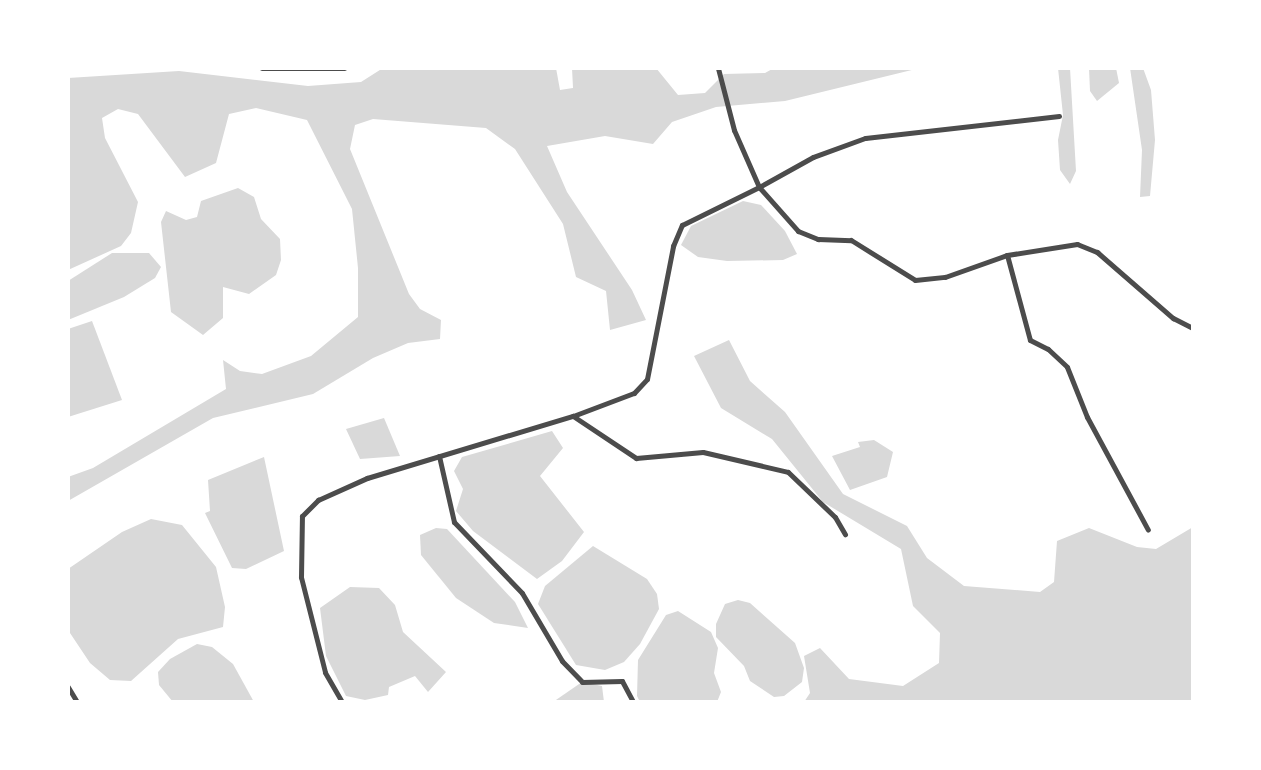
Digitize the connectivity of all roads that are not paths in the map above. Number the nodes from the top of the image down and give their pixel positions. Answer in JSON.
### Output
{"nodes":[{"id":1,"x":262,"y":68,"type":"edge"},
{"id":2,"x":344,"y":68,"type":"edge"},
{"id":3,"x":718,"y":68,"type":"edge"},
{"id":4,"x":1059,"y":116,"type":"dead end"},
{"id":5,"x":758,"y":187,"type":"junction"},
{"id":6,"x":1007,"y":255,"type":"junction"},
{"id":7,"x":1193,"y":328,"type":"edge"},
{"id":8,"x":573,"y":416,"type":"junction"},
{"id":9,"x":439,"y":456,"type":"junction"},
{"id":10,"x":1148,"y":530,"type":"dead end"},
{"id":11,"x":845,"y":534,"type":"dead end"},
{"id":12,"x":68,"y":687,"type":"edge"},
{"id":13,"x":77,"y":702,"type":"edge"},
{"id":14,"x":342,"y":702,"type":"edge"},
{"id":15,"x":633,"y":702,"type":"edge"}],
"edges":[{"from":1,"to":2,"type":"street"},
{"from":3,"to":5,"type":"street"},
{"from":4,"to":5,"type":"street"},
{"from":5,"to":6,"type":"street"},
{"from":5,"to":8,"type":"street"},
{"from":6,"to":7,"type":"street"},
{"from":6,"to":10,"type":"street"},
{"from":8,"to":9,"type":"street"},
{"from":8,"to":11,"type":"street"},
{"from":9,"to":14,"type":"street"},
{"from":9,"to":15,"type":"street"},
{"from":12,"to":13,"type":"street"}]}
